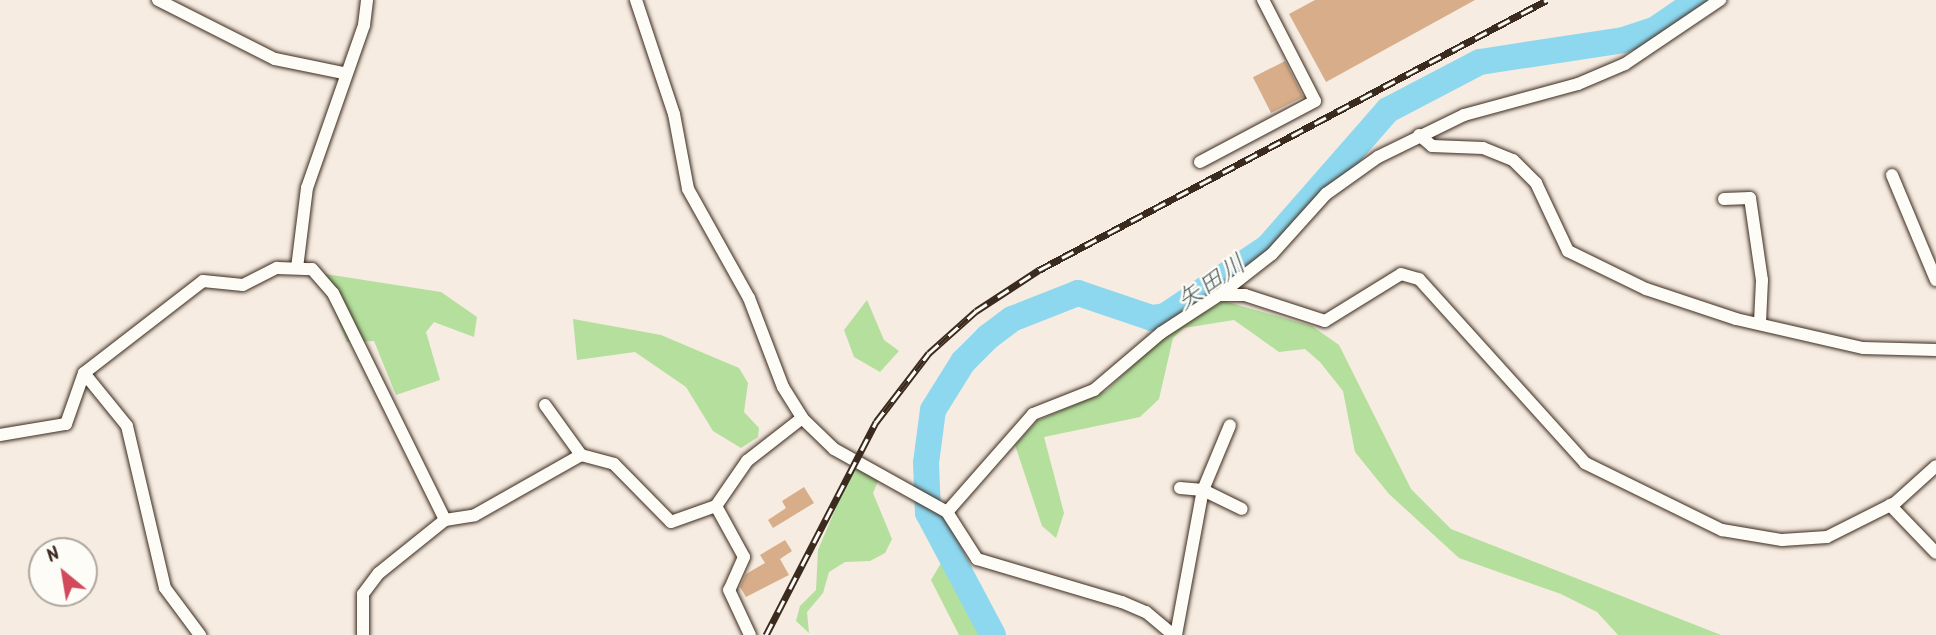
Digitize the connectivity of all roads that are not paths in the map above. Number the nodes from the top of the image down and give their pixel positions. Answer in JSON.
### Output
{"nodes":[{"id":1,"x":158,"y":0,"type":"edge"},
{"id":2,"x":367,"y":0,"type":"edge"},
{"id":3,"x":636,"y":0,"type":"edge"},
{"id":4,"x":1263,"y":0,"type":"edge"},
{"id":5,"x":1720,"y":0,"type":"edge"},
{"id":6,"x":343,"y":72,"type":"junction"},
{"id":7,"x":1419,"y":135,"type":"junction"},
{"id":8,"x":1200,"y":162,"type":"dead end"},
{"id":9,"x":1892,"y":176,"type":"dead end"},
{"id":10,"x":1724,"y":199,"type":"dead end"},
{"id":11,"x":297,"y":268,"type":"junction"},
{"id":12,"x":1936,"y":279,"type":"edge"},
{"id":13,"x":1219,"y":295,"type":"junction"},
{"id":14,"x":1760,"y":322,"type":"junction"},
{"id":15,"x":1936,"y":349,"type":"edge"},
{"id":16,"x":84,"y":373,"type":"junction"},
{"id":17,"x":545,"y":405,"type":"dead end"},
{"id":18,"x":802,"y":418,"type":"junction"},
{"id":19,"x":1230,"y":425,"type":"dead end"},
{"id":20,"x":0,"y":435,"type":"edge"},
{"id":21,"x":581,"y":455,"type":"junction"},
{"id":22,"x":1936,"y":466,"type":"edge"},
{"id":23,"x":1180,"y":488,"type":"dead end"},
{"id":24,"x":1203,"y":490,"type":"junction"},
{"id":25,"x":1890,"y":505,"type":"junction"},
{"id":26,"x":716,"y":506,"type":"junction"},
{"id":27,"x":1242,"y":509,"type":"dead end"},
{"id":28,"x":944,"y":510,"type":"junction"},
{"id":29,"x":445,"y":520,"type":"junction"},
{"id":30,"x":1936,"y":553,"type":"edge"},
{"id":31,"x":747,"y":629,"type":"edge"},
{"id":32,"x":200,"y":635,"type":"edge"},
{"id":33,"x":363,"y":635,"type":"edge"},
{"id":34,"x":734,"y":635,"type":"edge"},
{"id":35,"x":1174,"y":635,"type":"edge"}],
"edges":[{"from":1,"to":6,"type":"street"},
{"from":2,"to":6,"type":"street"},
{"from":3,"to":18,"type":"street"},
{"from":4,"to":8,"type":"street"},
{"from":5,"to":7,"type":"street"},
{"from":6,"to":11,"type":"street"},
{"from":7,"to":13,"type":"street"},
{"from":7,"to":14,"type":"street"},
{"from":9,"to":12,"type":"street"},
{"from":10,"to":14,"type":"street"},
{"from":11,"to":16,"type":"street"},
{"from":11,"to":29,"type":"street"},
{"from":13,"to":25,"type":"street"},
{"from":13,"to":28,"type":"street"},
{"from":14,"to":15,"type":"street"},
{"from":16,"to":20,"type":"street"},
{"from":16,"to":32,"type":"street"},
{"from":17,"to":21,"type":"street"},
{"from":18,"to":26,"type":"street"},
{"from":18,"to":28,"type":"street"},
{"from":19,"to":24,"type":"street"},
{"from":21,"to":26,"type":"street"},
{"from":21,"to":29,"type":"street"},
{"from":22,"to":25,"type":"street"},
{"from":23,"to":24,"type":"street"},
{"from":24,"to":27,"type":"street"},
{"from":24,"to":35,"type":"street"},
{"from":25,"to":30,"type":"street"},
{"from":26,"to":31,"type":"street"},
{"from":28,"to":35,"type":"street"},
{"from":29,"to":33,"type":"street"},
{"from":31,"to":34,"type":"street"}]}
